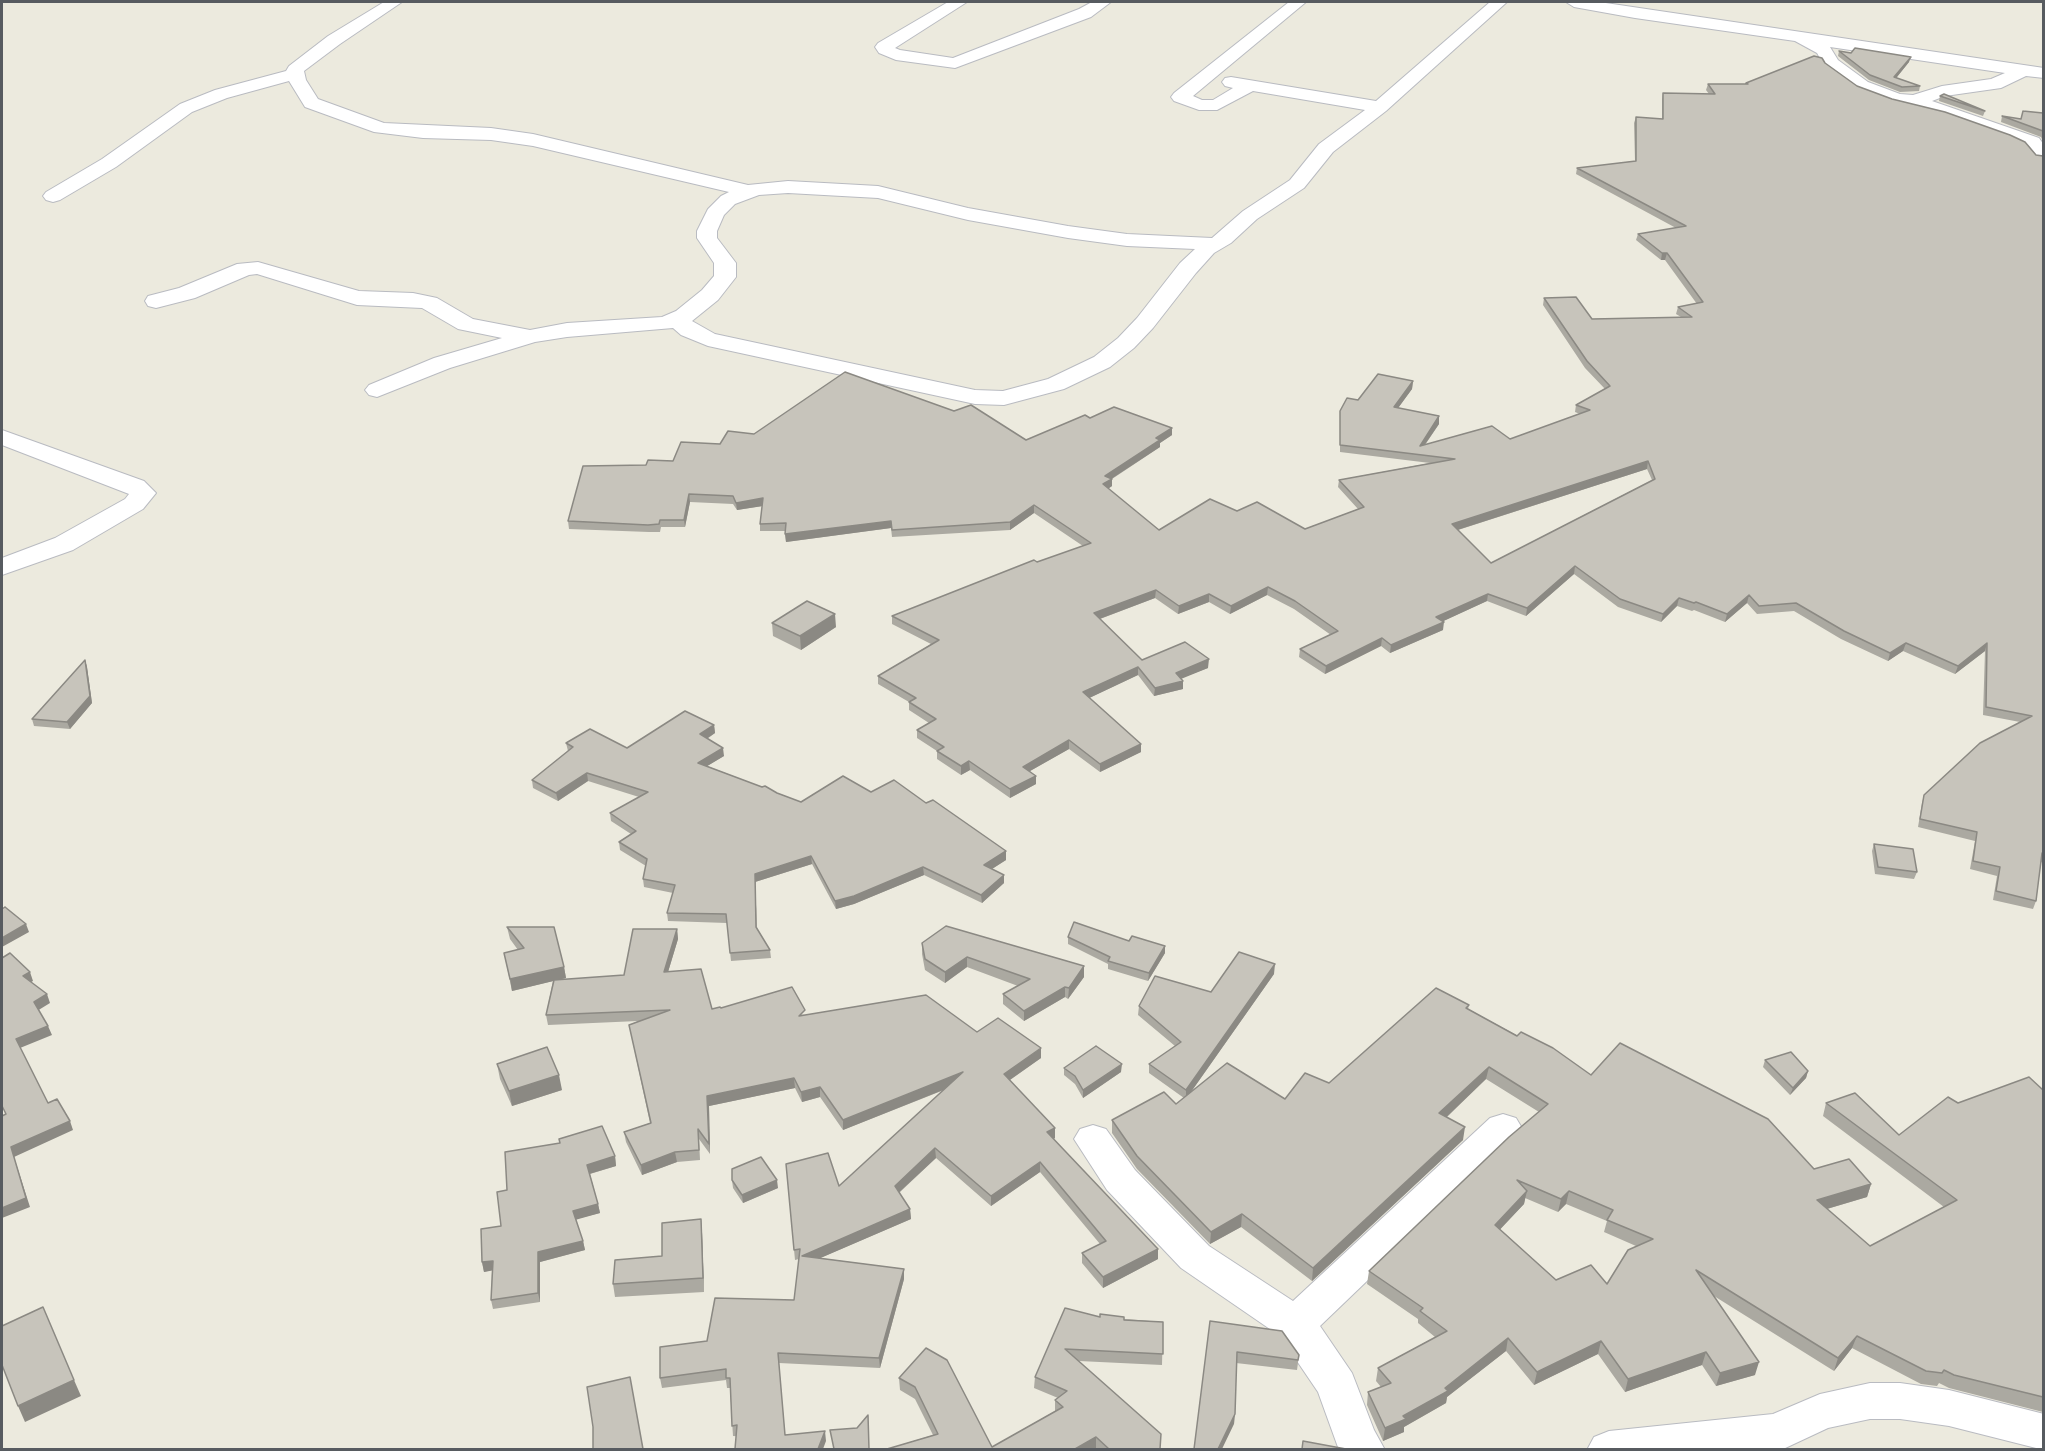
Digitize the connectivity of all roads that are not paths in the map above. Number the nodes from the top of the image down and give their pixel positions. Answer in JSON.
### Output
{"nodes":[{"id":1,"x":394,"y":2,"type":"edge"},
{"id":2,"x":959,"y":2,"type":"edge"},
{"id":3,"x":1103,"y":2,"type":"edge"},
{"id":4,"x":1299,"y":2,"type":"edge"},
{"id":5,"x":1499,"y":2,"type":"edge"},
{"id":6,"x":1574,"y":2,"type":"edge"},
{"id":7,"x":1602,"y":2,"type":"edge"},
{"id":8,"x":1786,"y":35,"type":"junction"},
{"id":9,"x":2038,"y":70,"type":"edge"},
{"id":10,"x":295,"y":74,"type":"junction"},
{"id":11,"x":1202,"y":77,"type":"junction"},
{"id":12,"x":1250,"y":85,"type":"junction"},
{"id":13,"x":1914,"y":100,"type":"junction"},
{"id":14,"x":1380,"y":107,"type":"junction"},
{"id":15,"x":2041,"y":155,"type":"edge"},
{"id":16,"x":748,"y":191,"type":"junction"},
{"id":17,"x":52,"y":196,"type":"dead end"},
{"id":18,"x":1215,"y":244,"type":"junction"},
{"id":19,"x":156,"y":301,"type":"dead end"},
{"id":20,"x":678,"y":320,"type":"junction"},
{"id":21,"x":532,"y":336,"type":"junction"},
{"id":22,"x":377,"y":390,"type":"dead end"},
{"id":23,"x":2,"y":437,"type":"edge"},
{"id":24,"x":2,"y":567,"type":"edge"},
{"id":25,"x":1503,"y":1128,"type":"dead end"},
{"id":26,"x":1093,"y":1139,"type":"dead end"},
{"id":27,"x":1295,"y":1324,"type":"junction"},
{"id":28,"x":2043,"y":1433,"type":"edge"},
{"id":29,"x":1363,"y":1449,"type":"edge"},
{"id":30,"x":1609,"y":1449,"type":"edge"}],
"edges":[{"from":1,"to":10,"type":"street"},
{"from":2,"to":3,"type":"street"},
{"from":4,"to":11,"type":"street"},
{"from":5,"to":14,"type":"street"},
{"from":6,"to":8,"type":"street"},
{"from":7,"to":9,"type":"street"},
{"from":8,"to":9,"type":"street"},
{"from":8,"to":13,"type":"street"},
{"from":9,"to":13,"type":"street"},
{"from":10,"to":16,"type":"street"},
{"from":10,"to":17,"type":"street"},
{"from":11,"to":12,"type":"street"},
{"from":11,"to":12,"type":"street"},
{"from":12,"to":14,"type":"street"},
{"from":13,"to":15,"type":"street"},
{"from":14,"to":18,"type":"street"},
{"from":16,"to":18,"type":"street"},
{"from":16,"to":20,"type":"street"},
{"from":18,"to":20,"type":"street"},
{"from":19,"to":21,"type":"street"},
{"from":20,"to":21,"type":"street"},
{"from":21,"to":22,"type":"street"},
{"from":23,"to":24,"type":"street"},
{"from":25,"to":27,"type":"street"},
{"from":26,"to":27,"type":"street"},
{"from":27,"to":29,"type":"street"},
{"from":28,"to":30,"type":"street"}]}
